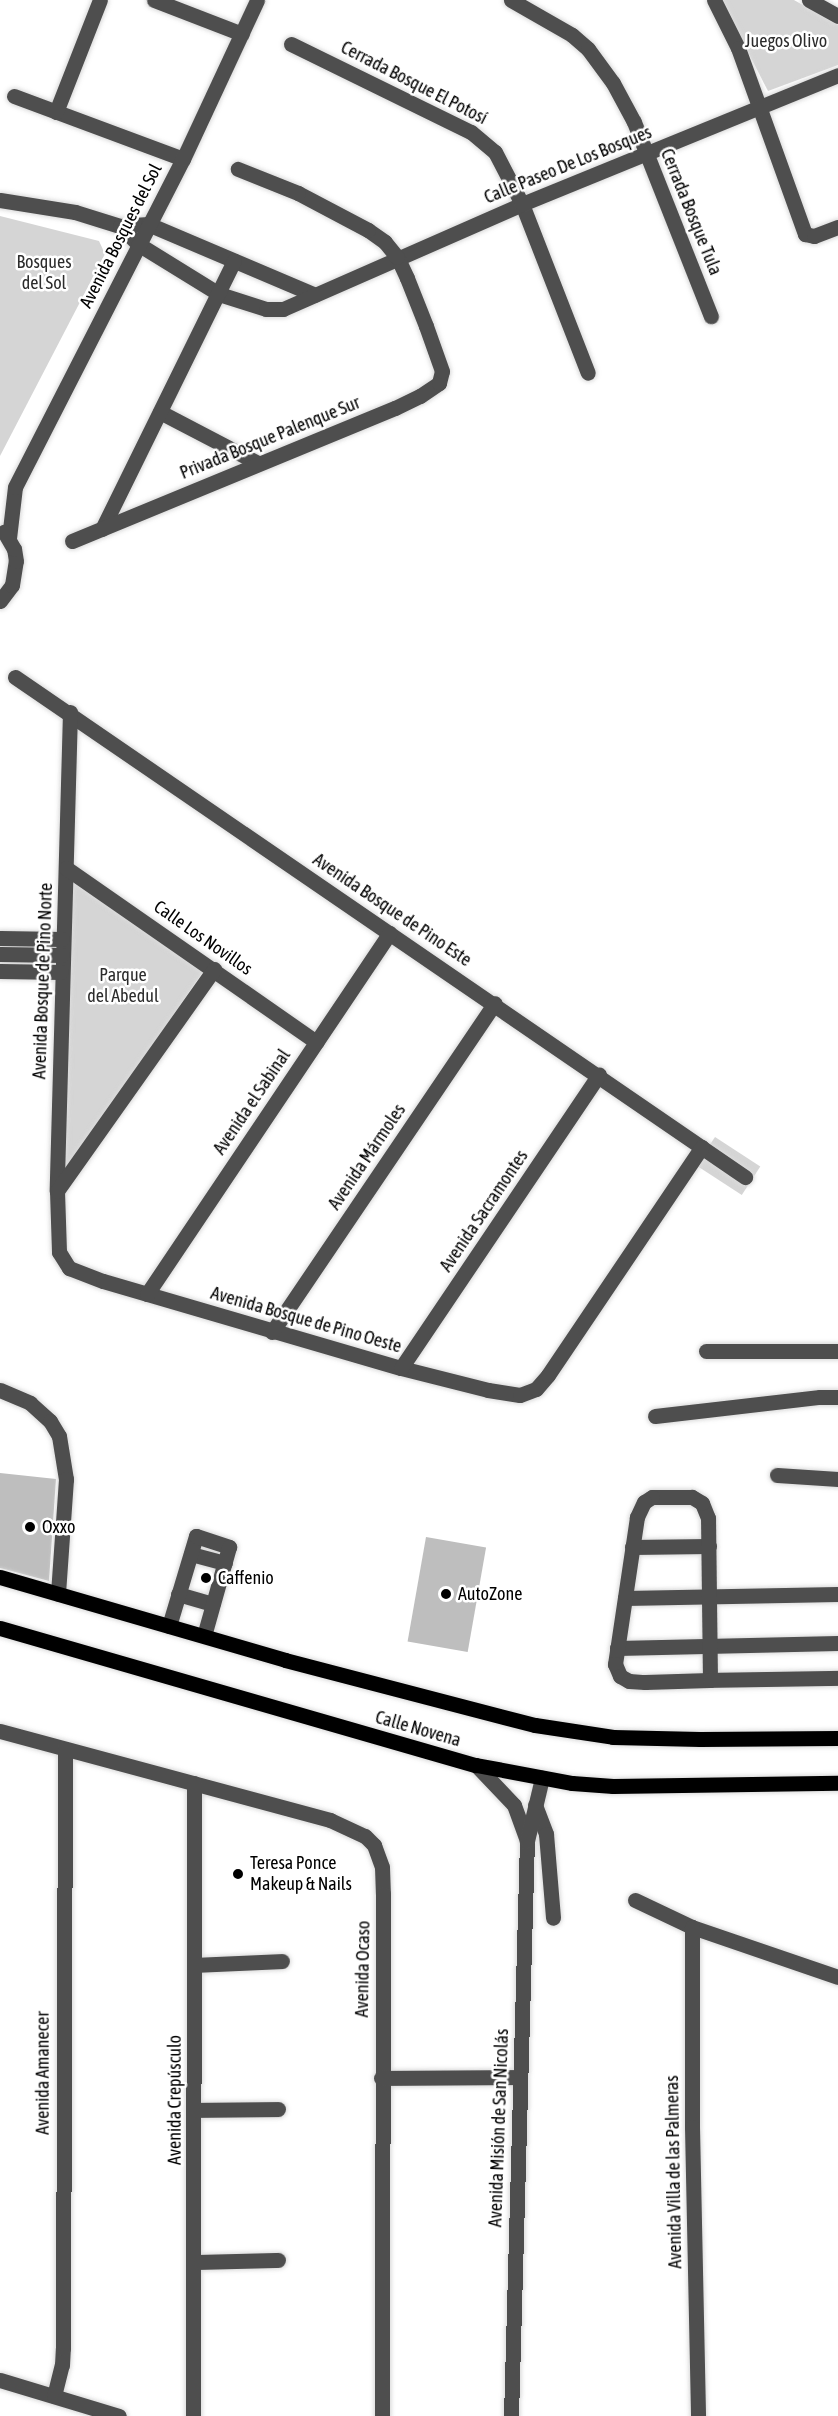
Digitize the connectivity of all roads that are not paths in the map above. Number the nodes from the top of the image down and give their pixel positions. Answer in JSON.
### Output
{"nodes":[{"id":1,"x":100,"y":0,"type":"edge"},
{"id":2,"x":154,"y":0,"type":"edge"},
{"id":3,"x":257,"y":0,"type":"edge"},
{"id":4,"x":511,"y":0,"type":"edge"},
{"id":5,"x":714,"y":0,"type":"edge"},
{"id":6,"x":809,"y":0,"type":"edge"},
{"id":7,"x":838,"y":16,"type":"edge"},
{"id":8,"x":242,"y":33,"type":"junction"},
{"id":9,"x":291,"y":44,"type":"dead end"},
{"id":10,"x":838,"y":75,"type":"edge"},
{"id":11,"x":14,"y":96,"type":"dead end"},
{"id":12,"x":759,"y":108,"type":"junction"},
{"id":13,"x":56,"y":112,"type":"junction"},
{"id":14,"x":646,"y":153,"type":"junction"},
{"id":15,"x":183,"y":159,"type":"junction"},
{"id":16,"x":238,"y":169,"type":"dead end"},
{"id":17,"x":0,"y":200,"type":"edge"},
{"id":18,"x":522,"y":204,"type":"junction"},
{"id":19,"x":148,"y":224,"type":"junction"},
{"id":20,"x":120,"y":226,"type":"junction"},
{"id":21,"x":838,"y":227,"type":"edge"},
{"id":22,"x":138,"y":244,"type":"junction"},
{"id":23,"x":397,"y":257,"type":"junction"},
{"id":24,"x":234,"y":261,"type":"junction"},
{"id":25,"x":219,"y":294,"type":"junction"},
{"id":26,"x":315,"y":295,"type":"junction"},
{"id":27,"x":711,"y":316,"type":"dead end"},
{"id":28,"x":588,"y":373,"type":"dead end"},
{"id":29,"x":160,"y":412,"type":"junction"},
{"id":30,"x":258,"y":463,"type":"junction"},
{"id":31,"x":15,"y":487,"type":"junction"},
{"id":32,"x":0,"y":500,"type":"edge"},
{"id":33,"x":102,"y":529,"type":"junction"},
{"id":34,"x":5,"y":533,"type":"edge"},
{"id":35,"x":72,"y":541,"type":"dead end"},
{"id":36,"x":0,"y":601,"type":"edge"},
{"id":37,"x":15,"y":677,"type":"dead end"},
{"id":38,"x":70,"y":712,"type":"junction"},
{"id":39,"x":66,"y":868,"type":"junction"},
{"id":40,"x":390,"y":933,"type":"junction"},
{"id":41,"x":0,"y":938,"type":"edge"},
{"id":42,"x":62,"y":947,"type":"junction"},
{"id":43,"x":0,"y":954,"type":"edge"},
{"id":44,"x":214,"y":969,"type":"junction"},
{"id":45,"x":0,"y":971,"type":"edge"},
{"id":46,"x":61,"y":972,"type":"junction"},
{"id":47,"x":495,"y":1003,"type":"junction"},
{"id":48,"x":316,"y":1042,"type":"junction"},
{"id":49,"x":599,"y":1075,"type":"junction"},
{"id":50,"x":702,"y":1147,"type":"junction"},
{"id":51,"x":745,"y":1177,"type":"dead end"},
{"id":52,"x":57,"y":1191,"type":"junction"},
{"id":53,"x":59,"y":1252,"type":"joint"},
{"id":54,"x":147,"y":1294,"type":"junction"},
{"id":55,"x":272,"y":1332,"type":"junction"},
{"id":56,"x":706,"y":1351,"type":"dead end"},
{"id":57,"x":838,"y":1351,"type":"edge"},
{"id":58,"x":400,"y":1368,"type":"junction"},
{"id":59,"x":0,"y":1390,"type":"edge"},
{"id":60,"x":838,"y":1398,"type":"edge"},
{"id":61,"x":655,"y":1416,"type":"dead end"},
{"id":62,"x":777,"y":1475,"type":"dead end"},
{"id":63,"x":838,"y":1479,"type":"edge"},
{"id":64,"x":709,"y":1545,"type":"junction"},
{"id":65,"x":632,"y":1547,"type":"junction"},
{"id":66,"x":0,"y":1577,"type":"edge"},
{"id":67,"x":58,"y":1594,"type":"junction"},
{"id":68,"x":178,"y":1594,"type":"junction"},
{"id":69,"x":838,"y":1594,"type":"edge"},
{"id":70,"x":709,"y":1596,"type":"junction"},
{"id":71,"x":625,"y":1598,"type":"junction"},
{"id":72,"x":213,"y":1604,"type":"junction"},
{"id":73,"x":169,"y":1626,"type":"junction"},
{"id":74,"x":0,"y":1628,"type":"edge"},
{"id":75,"x":204,"y":1636,"type":"junction"},
{"id":76,"x":838,"y":1643,"type":"edge"},
{"id":77,"x":710,"y":1645,"type":"junction"},
{"id":78,"x":617,"y":1648,"type":"junction"},
{"id":79,"x":838,"y":1678,"type":"edge"},
{"id":80,"x":710,"y":1680,"type":"junction"},
{"id":81,"x":0,"y":1731,"type":"edge"},
{"id":82,"x":838,"y":1737,"type":"edge"},
{"id":83,"x":65,"y":1749,"type":"junction"},
{"id":84,"x":476,"y":1766,"type":"junction"},
{"id":85,"x":542,"y":1778,"type":"junction"},
{"id":86,"x":194,"y":1783,"type":"junction"},
{"id":87,"x":838,"y":1784,"type":"edge"},
{"id":88,"x":535,"y":1805,"type":"junction"},
{"id":89,"x":527,"y":1840,"type":"junction"},
{"id":90,"x":634,"y":1900,"type":"dead end"},
{"id":91,"x":553,"y":1918,"type":"dead end"},
{"id":92,"x":692,"y":1927,"type":"junction"},
{"id":93,"x":282,"y":1961,"type":"dead end"},
{"id":94,"x":195,"y":1965,"type":"junction"},
{"id":95,"x":838,"y":1977,"type":"edge"},
{"id":96,"x":520,"y":2077,"type":"junction"},
{"id":97,"x":381,"y":2078,"type":"junction"},
{"id":98,"x":278,"y":2109,"type":"dead end"},
{"id":99,"x":194,"y":2110,"type":"junction"},
{"id":100,"x":278,"y":2260,"type":"dead end"},
{"id":101,"x":194,"y":2262,"type":"junction"},
{"id":102,"x":0,"y":2380,"type":"edge"},
{"id":103,"x":54,"y":2396,"type":"junction"},
{"id":104,"x":91,"y":2412,"type":"edge"},
{"id":105,"x":119,"y":2416,"type":"edge"},
{"id":106,"x":193,"y":2416,"type":"edge"},
{"id":107,"x":382,"y":2416,"type":"edge"},
{"id":108,"x":511,"y":2416,"type":"edge"},
{"id":109,"x":698,"y":2416,"type":"edge"}],
"edges":[{"from":1,"to":13,"type":"street"},
{"from":2,"to":8,"type":"street"},
{"from":3,"to":8,"type":"street","name":"Avenida Bosques del Sol"},
{"from":4,"to":14,"type":"street","name":"Cerrada Bosque Tula"},
{"from":5,"to":12,"type":"street"},
{"from":6,"to":7,"type":"street"},
{"from":8,"to":15,"type":"street","name":"Avenida Bosques del Sol"},
{"from":9,"to":18,"type":"street","name":"Cerrada Bosque El Potosí"},
{"from":10,"to":12,"type":"street","name":"Calle Paseo De Los Bosques"},
{"from":11,"to":13,"type":"street"},
{"from":12,"to":14,"type":"street","name":"Calle Paseo De Los Bosques"},
{"from":12,"to":21,"type":"street"},
{"from":13,"to":15,"type":"street"},
{"from":14,"to":18,"type":"street","name":"Calle Paseo De Los Bosques"},
{"from":14,"to":27,"type":"street","name":"Cerrada Bosque Tula"},
{"from":15,"to":19,"type":"street","name":"Avenida Bosques del Sol"},
{"from":16,"to":23,"type":"street"},
{"from":17,"to":20,"type":"street"},
{"from":18,"to":23,"type":"street","name":"Calle Paseo De Los Bosques"},
{"from":18,"to":28,"type":"street","name":"Cerrada Bosque El Potosí"},
{"from":19,"to":20,"type":"street"},
{"from":19,"to":22,"type":"street","name":"Avenida Bosques del Sol"},
{"from":19,"to":24,"type":"street"},
{"from":20,"to":22,"type":"street"},
{"from":22,"to":25,"type":"street","name":"Calle Paseo De Los Bosques"},
{"from":22,"to":31,"type":"street","name":"Avenida Bosques del Sol"},
{"from":23,"to":26,"type":"street","name":"Calle Paseo De Los Bosques"},
{"from":23,"to":30,"type":"street","name":"Privada Bosque Palenque Sur"},
{"from":24,"to":25,"type":"street"},
{"from":24,"to":26,"type":"street"},
{"from":25,"to":26,"type":"street","name":"Calle Paseo De Los Bosques"},
{"from":25,"to":29,"type":"street"},
{"from":29,"to":30,"type":"street"},
{"from":29,"to":33,"type":"street"},
{"from":30,"to":33,"type":"street","name":"Privada Bosque Palenque Sur"},
{"from":31,"to":32,"type":"street","name":"Avenida Bosques del Sol"},
{"from":31,"to":34,"type":"street","name":"Avenida Bosques del Sol"},
{"from":33,"to":35,"type":"street","name":"Privada Bosque Palenque Sur"},
{"from":34,"to":36,"type":"street","name":"Avenida Bosques del Sol"},
{"from":37,"to":38,"type":"street","name":"Avenida Bosque de Pino Este"},
{"from":38,"to":39,"type":"street","name":"Avenida Bosque de Pino Norte"},
{"from":38,"to":40,"type":"street","name":"Avenida Bosque de Pino Este"},
{"from":39,"to":42,"type":"street","name":"Avenida Bosque de Pino Norte"},
{"from":39,"to":44,"type":"street","name":"Calle Los Novillos"},
{"from":40,"to":47,"type":"street","name":"Avenida Bosque de Pino Este"},
{"from":40,"to":48,"type":"street","name":"Avenida el Sabinal"},
{"from":41,"to":42,"type":"street"},
{"from":42,"to":43,"type":"street"},
{"from":42,"to":46,"type":"street","name":"Avenida Bosque de Pino Norte"},
{"from":44,"to":48,"type":"street","name":"Calle Los Novillos"},
{"from":44,"to":52,"type":"street"},
{"from":45,"to":46,"type":"street"},
{"from":46,"to":52,"type":"street","name":"Avenida Bosque de Pino Norte"},
{"from":47,"to":49,"type":"street","name":"Avenida Bosque de Pino Este"},
{"from":47,"to":55,"type":"street","name":"Avenida Mármoles"},
{"from":48,"to":54,"type":"street","name":"Avenida el Sabinal"},
{"from":49,"to":50,"type":"street","name":"Avenida Bosque de Pino Este"},
{"from":49,"to":58,"type":"street","name":"Avenida Sacramontes"},
{"from":50,"to":51,"type":"street","name":"Avenida Bosque de Pino Este"},
{"from":50,"to":58,"type":"street","name":"Avenida Bosque de Pino Oeste"},
{"from":52,"to":53,"type":"street","name":"Avenida Bosque de Pino Norte"},
{"from":53,"to":54,"type":"street","name":"Avenida Bosque de Pino Oeste"},
{"from":54,"to":55,"type":"street","name":"Avenida Bosque de Pino Oeste"},
{"from":55,"to":58,"type":"street","name":"Avenida Bosque de Pino Oeste"},
{"from":56,"to":57,"type":"street"},
{"from":59,"to":67,"type":"street"},
{"from":60,"to":61,"type":"street"},
{"from":62,"to":63,"type":"street"},
{"from":64,"to":65,"type":"street"},
{"from":64,"to":65,"type":"street"},
{"from":64,"to":70,"type":"street"},
{"from":65,"to":71,"type":"street"},
{"from":66,"to":67,"type":"main road","name":"Calle Novena"},
{"from":67,"to":73,"type":"main road","name":"Calle Novena"},
{"from":68,"to":72,"type":"street"},
{"from":68,"to":72,"type":"street"},
{"from":68,"to":73,"type":"street"},
{"from":69,"to":70,"type":"street"},
{"from":70,"to":71,"type":"street"},
{"from":70,"to":77,"type":"street"},
{"from":71,"to":78,"type":"street"},
{"from":72,"to":75,"type":"street"},
{"from":73,"to":75,"type":"main road","name":"Calle Novena"},
{"from":74,"to":84,"type":"main road","name":"Calle Novena"},
{"from":75,"to":82,"type":"main road","name":"Calle Novena"},
{"from":76,"to":77,"type":"street"},
{"from":77,"to":78,"type":"street"},
{"from":77,"to":80,"type":"street"},
{"from":78,"to":80,"type":"street"},
{"from":79,"to":80,"type":"street"},
{"from":81,"to":83,"type":"street","name":"Avenida Ocaso"},
{"from":83,"to":86,"type":"street","name":"Avenida Ocaso"},
{"from":83,"to":103,"type":"street","name":"Avenida Amanecer"},
{"from":84,"to":85,"type":"main road","name":"Calle Novena"},
{"from":84,"to":89,"type":"street","name":"Avenida Misión de San Nicolás"},
{"from":85,"to":87,"type":"main road","name":"Calle Novena"},
{"from":85,"to":88,"type":"street","name":"Avenida Misión de San Nicolás"},
{"from":86,"to":94,"type":"street","name":"Avenida Crepúsculo"},
{"from":86,"to":97,"type":"street","name":"Avenida Ocaso"},
{"from":88,"to":89,"type":"street","name":"Avenida Misión de San Nicolás"},
{"from":88,"to":91,"type":"street"},
{"from":89,"to":96,"type":"street","name":"Avenida Misión de San Nicolás"},
{"from":90,"to":92,"type":"street"},
{"from":92,"to":95,"type":"street"},
{"from":92,"to":109,"type":"street","name":"Avenida Villa de las Palmeras"},
{"from":93,"to":94,"type":"street"},
{"from":94,"to":99,"type":"street","name":"Avenida Crepúsculo"},
{"from":96,"to":97,"type":"street"},
{"from":96,"to":108,"type":"street","name":"Avenida Misión de San Nicolás"},
{"from":97,"to":107,"type":"street","name":"Avenida Ocaso"},
{"from":98,"to":99,"type":"street"},
{"from":99,"to":101,"type":"street","name":"Avenida Crepúsculo"},
{"from":100,"to":101,"type":"street"},
{"from":101,"to":106,"type":"street","name":"Avenida Crepúsculo"},
{"from":102,"to":103,"type":"street"},
{"from":103,"to":104,"type":"street"},
{"from":104,"to":105,"type":"street"}]}
